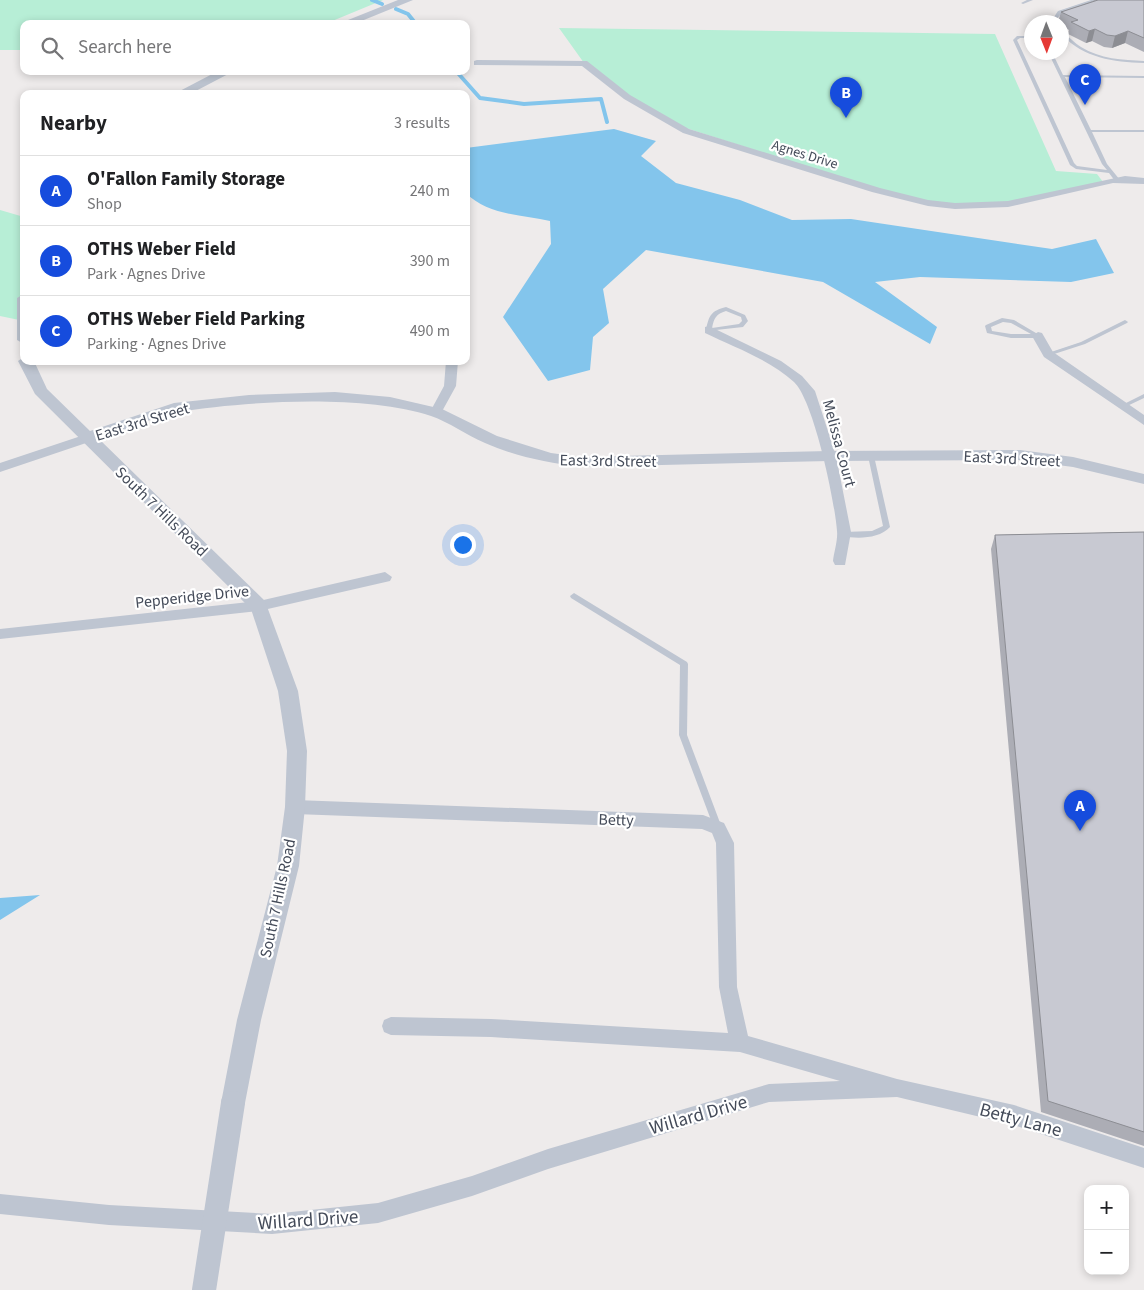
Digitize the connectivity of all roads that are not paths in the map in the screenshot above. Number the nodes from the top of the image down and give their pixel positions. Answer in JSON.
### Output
{"nodes":[{"id":1,"x":408,"y":0,"type":"edge"},
{"id":2,"x":1031,"y":0,"type":"edge"},
{"id":3,"x":1095,"y":0,"type":"edge"},
{"id":4,"x":1023,"y":2,"type":"dead end"},
{"id":5,"x":1058,"y":15,"type":"edge"},
{"id":6,"x":354,"y":20,"type":"edge"},
{"id":7,"x":1024,"y":37,"type":"edge"},
{"id":8,"x":1069,"y":40,"type":"edge"},
{"id":9,"x":1024,"y":60,"type":"edge"},
{"id":10,"x":1024,"y":60,"type":"edge"},
{"id":11,"x":1054,"y":60,"type":"edge"},
{"id":12,"x":477,"y":62,"type":"dead end"},
{"id":13,"x":1144,"y":62,"type":"edge"},
{"id":14,"x":220,"y":75,"type":"edge"},
{"id":15,"x":1062,"y":76,"type":"junction"},
{"id":16,"x":1144,"y":77,"type":"edge"},
{"id":17,"x":188,"y":90,"type":"edge"},
{"id":18,"x":1089,"y":130,"type":"junction"},
{"id":19,"x":1144,"y":131,"type":"edge"},
{"id":20,"x":1114,"y":176,"type":"junction"},
{"id":21,"x":1144,"y":181,"type":"edge"},
{"id":22,"x":1125,"y":322,"type":"dead end"},
{"id":23,"x":709,"y":330,"type":"junction"},
{"id":24,"x":1038,"y":336,"type":"junction"},
{"id":25,"x":1048,"y":354,"type":"junction"},
{"id":26,"x":28,"y":365,"type":"edge"},
{"id":27,"x":452,"y":365,"type":"edge"},
{"id":28,"x":1144,"y":396,"type":"edge"},
{"id":29,"x":1123,"y":406,"type":"junction"},
{"id":30,"x":436,"y":412,"type":"junction"},
{"id":31,"x":1144,"y":421,"type":"edge"},
{"id":32,"x":87,"y":438,"type":"junction"},
{"id":33,"x":829,"y":456,"type":"junction"},
{"id":34,"x":871,"y":456,"type":"junction"},
{"id":35,"x":0,"y":468,"type":"edge"},
{"id":36,"x":1144,"y":479,"type":"edge"},
{"id":37,"x":844,"y":534,"type":"junction"},
{"id":38,"x":840,"y":561,"type":"dead end"},
{"id":39,"x":385,"y":577,"type":"dead end"},
{"id":40,"x":574,"y":596,"type":"dead end"},
{"id":41,"x":259,"y":606,"type":"junction"},
{"id":42,"x":0,"y":634,"type":"edge"},
{"id":43,"x":295,"y":806,"type":"junction"},
{"id":44,"x":718,"y":828,"type":"junction"},
{"id":45,"x":391,"y":1026,"type":"dead end"},
{"id":46,"x":740,"y":1043,"type":"junction"},
{"id":47,"x":897,"y":1088,"type":"junction"},
{"id":48,"x":1144,"y":1158,"type":"edge"},
{"id":49,"x":0,"y":1204,"type":"edge"},
{"id":50,"x":204,"y":1290,"type":"edge"}],
"edges":[{"from":1,"to":6,"type":"street"},
{"from":2,"to":4,"type":"lane"},
{"from":3,"to":5,"type":"lane"},
{"from":7,"to":9,"type":"lane"},
{"from":8,"to":13,"type":"lane"},
{"from":10,"to":20,"type":"lane"},
{"from":11,"to":15,"type":"lane"},
{"from":12,"to":20,"type":"street","name":"Agnes Drive"},
{"from":14,"to":17,"type":"street"},
{"from":15,"to":16,"type":"lane"},
{"from":15,"to":18,"type":"lane"},
{"from":18,"to":19,"type":"lane"},
{"from":18,"to":20,"type":"lane"},
{"from":20,"to":21,"type":"street","name":"Agnes Drive"},
{"from":22,"to":25,"type":"lane"},
{"from":23,"to":23,"type":"lane"},
{"from":23,"to":33,"type":"street","name":"Melissa Court"},
{"from":24,"to":24,"type":"lane"},
{"from":24,"to":25,"type":"street"},
{"from":25,"to":29,"type":"street"},
{"from":26,"to":32,"type":"street","name":"South 7 Hills Road"},
{"from":27,"to":30,"type":"street"},
{"from":28,"to":29,"type":"lane"},
{"from":29,"to":31,"type":"street"},
{"from":30,"to":32,"type":"street","name":"East 3rd Street"},
{"from":30,"to":33,"type":"street","name":"East 3rd Street"},
{"from":32,"to":35,"type":"street","name":"East 3rd Street"},
{"from":32,"to":41,"type":"street","name":"South 7 Hills Road"},
{"from":33,"to":34,"type":"street","name":"East 3rd Street"},
{"from":33,"to":37,"type":"street","name":"Melissa Court"},
{"from":34,"to":36,"type":"street","name":"East 3rd Street"},
{"from":34,"to":37,"type":"lane"},
{"from":37,"to":38,"type":"street","name":"Melissa Court"},
{"from":39,"to":41,"type":"street","name":"Pepperidge Drive"},
{"from":40,"to":44,"type":"lane"},
{"from":41,"to":42,"type":"street","name":"Pepperidge Drive"},
{"from":41,"to":43,"type":"street","name":"South 7 Hills Road"},
{"from":43,"to":44,"type":"street","name":"Betty"},
{"from":43,"to":50,"type":"street","name":"South 7 Hills Road","bridge":true},
{"from":44,"to":46,"type":"street"},
{"from":45,"to":46,"type":"street"},
{"from":46,"to":47,"type":"street"},
{"from":47,"to":48,"type":"street","name":"Betty Lane"},
{"from":47,"to":49,"type":"street","name":"Willard Drive"}]}
